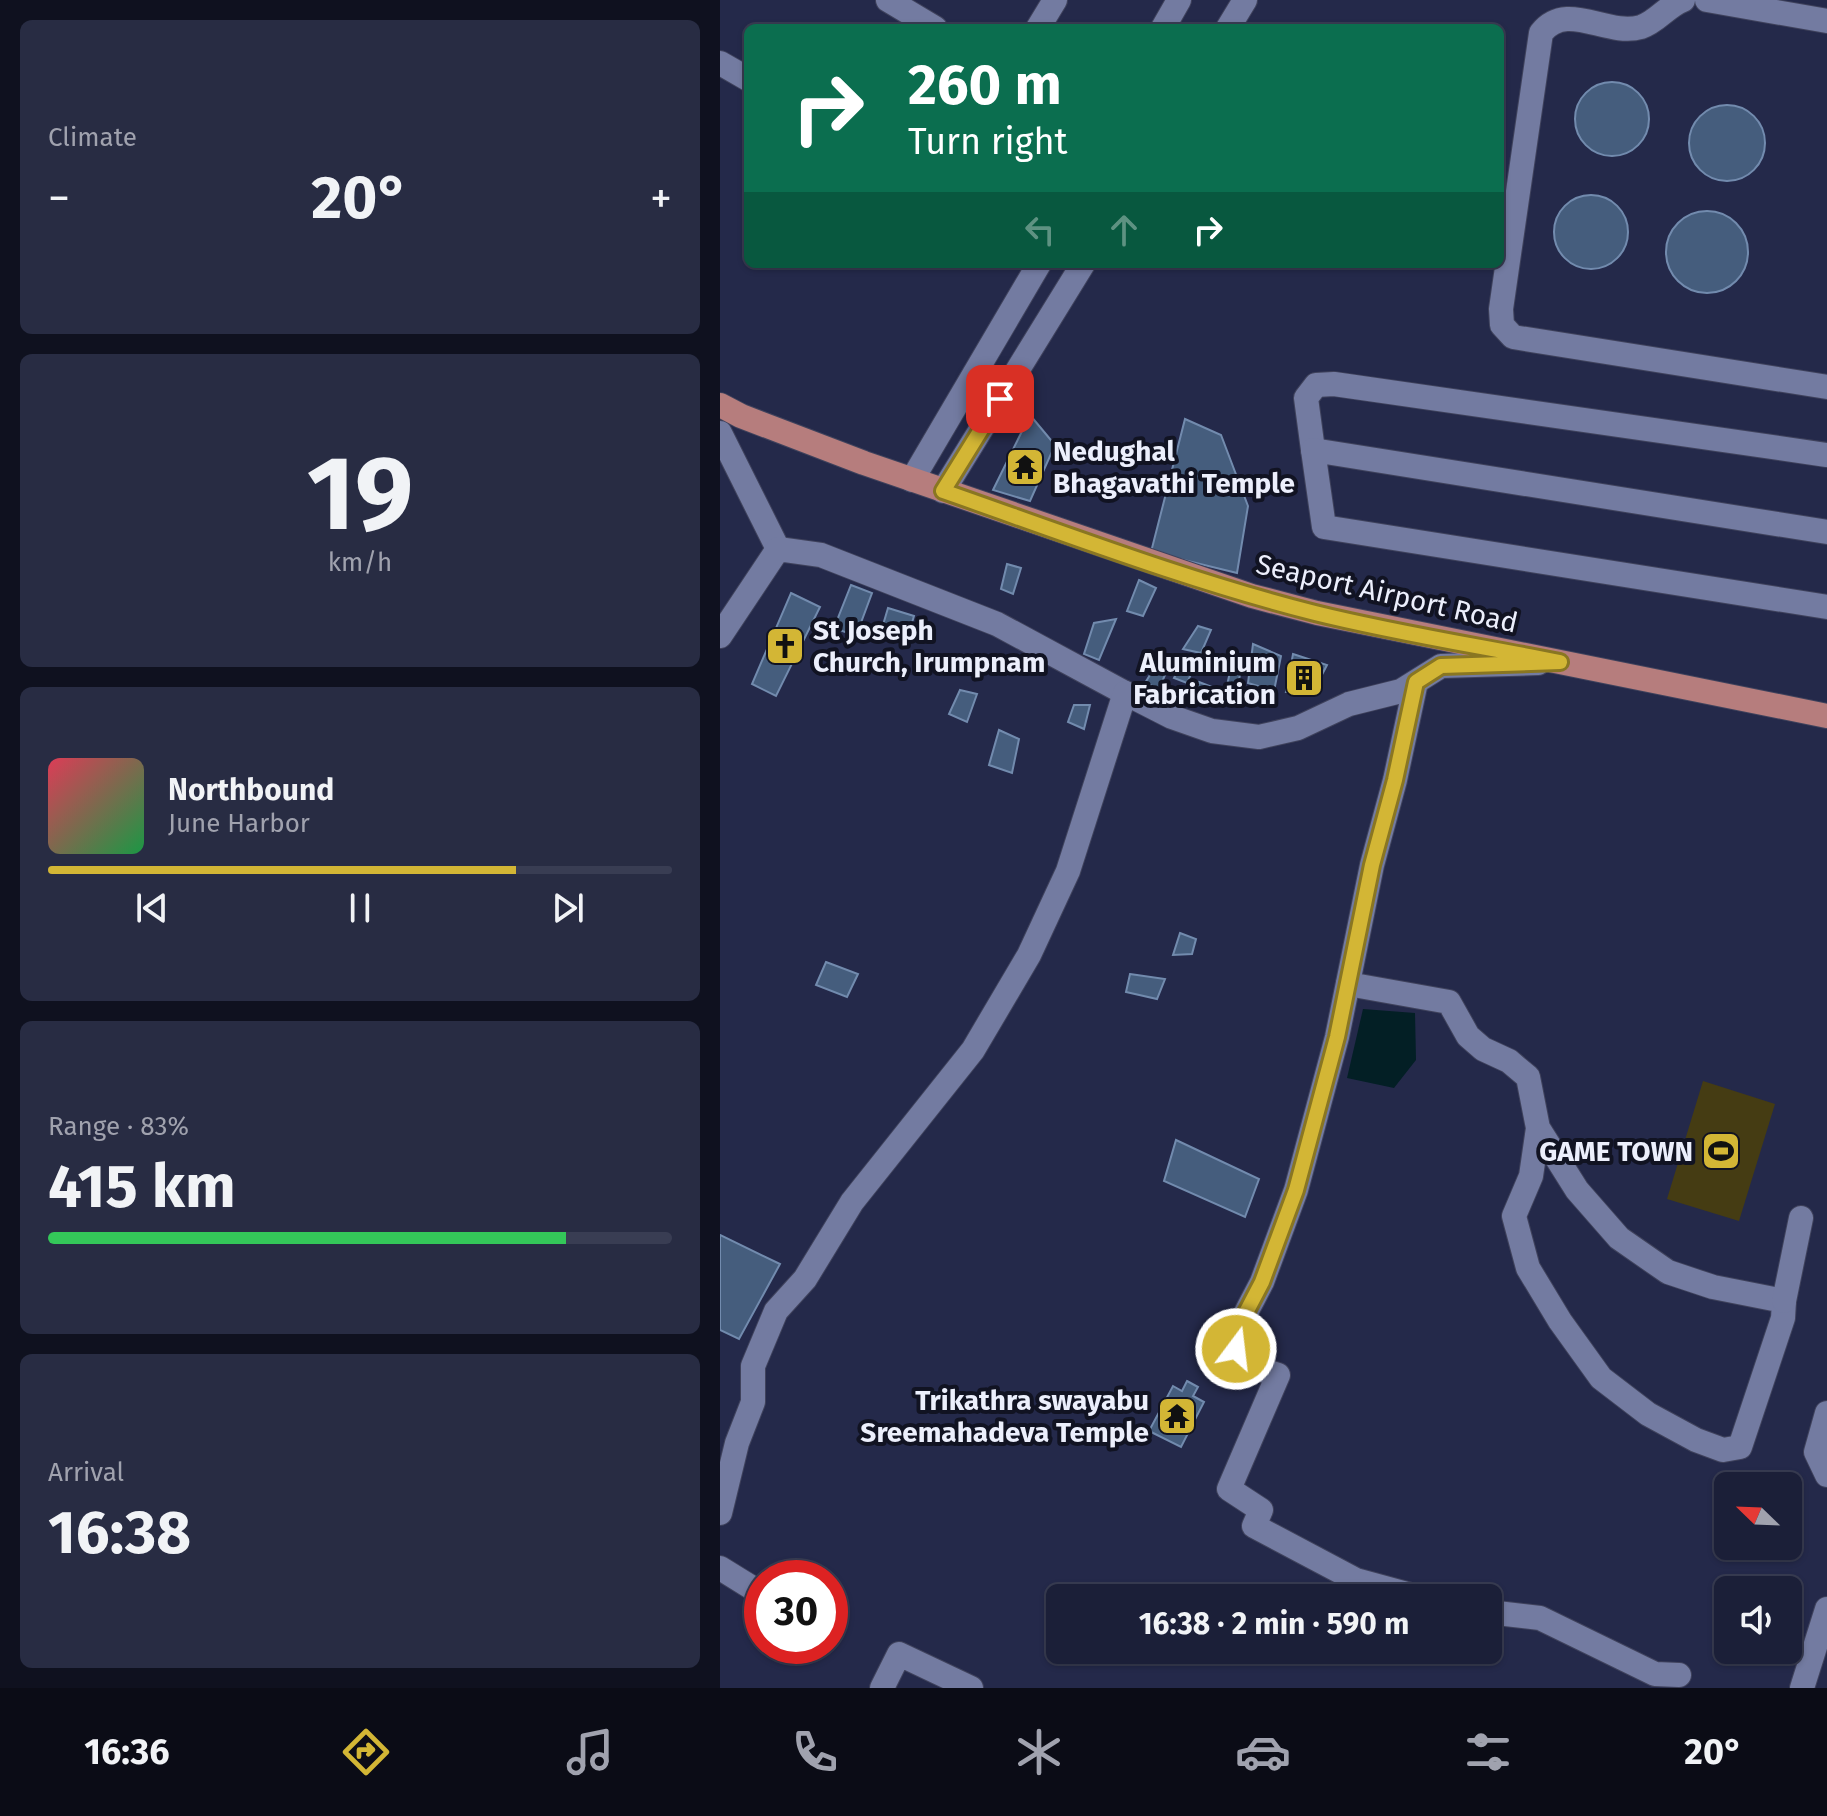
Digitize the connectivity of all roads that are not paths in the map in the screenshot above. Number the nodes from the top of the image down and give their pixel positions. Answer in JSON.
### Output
{"nodes":[{"id":1,"x":888,"y":0,"type":"edge"},
{"id":2,"x":1055,"y":0,"type":"edge"},
{"id":3,"x":1179,"y":0,"type":"edge"},
{"id":4,"x":1192,"y":0,"type":"edge"},
{"id":5,"x":1245,"y":0,"type":"edge"},
{"id":6,"x":1683,"y":0,"type":"edge"},
{"id":7,"x":1707,"y":0,"type":"edge"},
{"id":8,"x":1827,"y":21,"type":"edge"},
{"id":9,"x":928,"y":24,"type":"edge"},
{"id":10,"x":1040,"y":24,"type":"edge"},
{"id":11,"x":1165,"y":24,"type":"edge"},
{"id":12,"x":1179,"y":24,"type":"edge"},
{"id":13,"x":1230,"y":24,"type":"edge"},
{"id":14,"x":720,"y":63,"type":"edge"},
{"id":15,"x":744,"y":77,"type":"edge"},
{"id":16,"x":1029,"y":268,"type":"edge"},
{"id":17,"x":1081,"y":268,"type":"edge"},
{"id":18,"x":1827,"y":387,"type":"edge"},
{"id":19,"x":720,"y":405,"type":"edge"},
{"id":20,"x":720,"y":433,"type":"edge"},
{"id":21,"x":1313,"y":450,"type":"junction"},
{"id":22,"x":1827,"y":455,"type":"edge"},
{"id":23,"x":905,"y":478,"type":"junction"},
{"id":24,"x":943,"y":491,"type":"junction"},
{"id":25,"x":1827,"y":532,"type":"edge"},
{"id":26,"x":778,"y":549,"type":"junction"},
{"id":27,"x":1827,"y":607,"type":"edge"},
{"id":28,"x":720,"y":636,"type":"edge"},
{"id":29,"x":1560,"y":662,"type":"junction"},
{"id":30,"x":1416,"y":682,"type":"junction"},
{"id":31,"x":1125,"y":693,"type":"junction"},
{"id":32,"x":1827,"y":716,"type":"edge"},
{"id":33,"x":1348,"y":984,"type":"junction"},
{"id":34,"x":1538,"y":1128,"type":"junction"},
{"id":35,"x":1566,"y":1174,"type":"junction"},
{"id":36,"x":1531,"y":1176,"type":"junction"},
{"id":37,"x":1801,"y":1218,"type":"dead end"},
{"id":38,"x":1784,"y":1301,"type":"junction"},
{"id":39,"x":1827,"y":1413,"type":"edge"},
{"id":40,"x":1827,"y":1475,"type":"edge"},
{"id":41,"x":720,"y":1513,"type":"edge"},
{"id":42,"x":720,"y":1568,"type":"edge"},
{"id":43,"x":744,"y":1583,"type":"edge"},
{"id":44,"x":1371,"y":1584,"type":"edge"},
{"id":45,"x":1827,"y":1609,"type":"edge"},
{"id":46,"x":1502,"y":1614,"type":"edge"},
{"id":47,"x":1679,"y":1675,"type":"dead end"},
{"id":48,"x":882,"y":1688,"type":"edge"},
{"id":49,"x":971,"y":1688,"type":"edge"},
{"id":50,"x":1802,"y":1688,"type":"edge"}],
"edges":[{"from":1,"to":9,"type":"street"},
{"from":2,"to":10,"type":"street"},
{"from":3,"to":11,"type":"street"},
{"from":4,"to":12,"type":"street"},
{"from":5,"to":13,"type":"street"},
{"from":6,"to":18,"type":"street"},
{"from":7,"to":8,"type":"street"},
{"from":14,"to":15,"type":"street"},
{"from":16,"to":23,"type":"street"},
{"from":17,"to":24,"type":"street"},
{"from":19,"to":23,"type":"main road","name":"Seaport Airport Road"},
{"from":20,"to":26,"type":"street"},
{"from":21,"to":22,"type":"street"},
{"from":21,"to":25,"type":"street"},
{"from":21,"to":27,"type":"street"},
{"from":23,"to":24,"type":"main road","name":"Seaport Airport Road"},
{"from":24,"to":29,"type":"main road","name":"Seaport Airport Road"},
{"from":26,"to":28,"type":"street"},
{"from":26,"to":31,"type":"street"},
{"from":29,"to":30,"type":"street"},
{"from":29,"to":32,"type":"main road","name":"Seaport Airport Road"},
{"from":30,"to":31,"type":"street"},
{"from":30,"to":33,"type":"street"},
{"from":31,"to":41,"type":"street"},
{"from":33,"to":34,"type":"street"},
{"from":33,"to":44,"type":"street"},
{"from":34,"to":35,"type":"street"},
{"from":34,"to":36,"type":"street"},
{"from":35,"to":36,"type":"street"},
{"from":35,"to":38,"type":"street"},
{"from":36,"to":38,"type":"street"},
{"from":37,"to":38,"type":"street"},
{"from":39,"to":40,"type":"street"},
{"from":42,"to":43,"type":"street"},
{"from":45,"to":50,"type":"street"},
{"from":46,"to":47,"type":"street"},
{"from":48,"to":49,"type":"street"}]}
